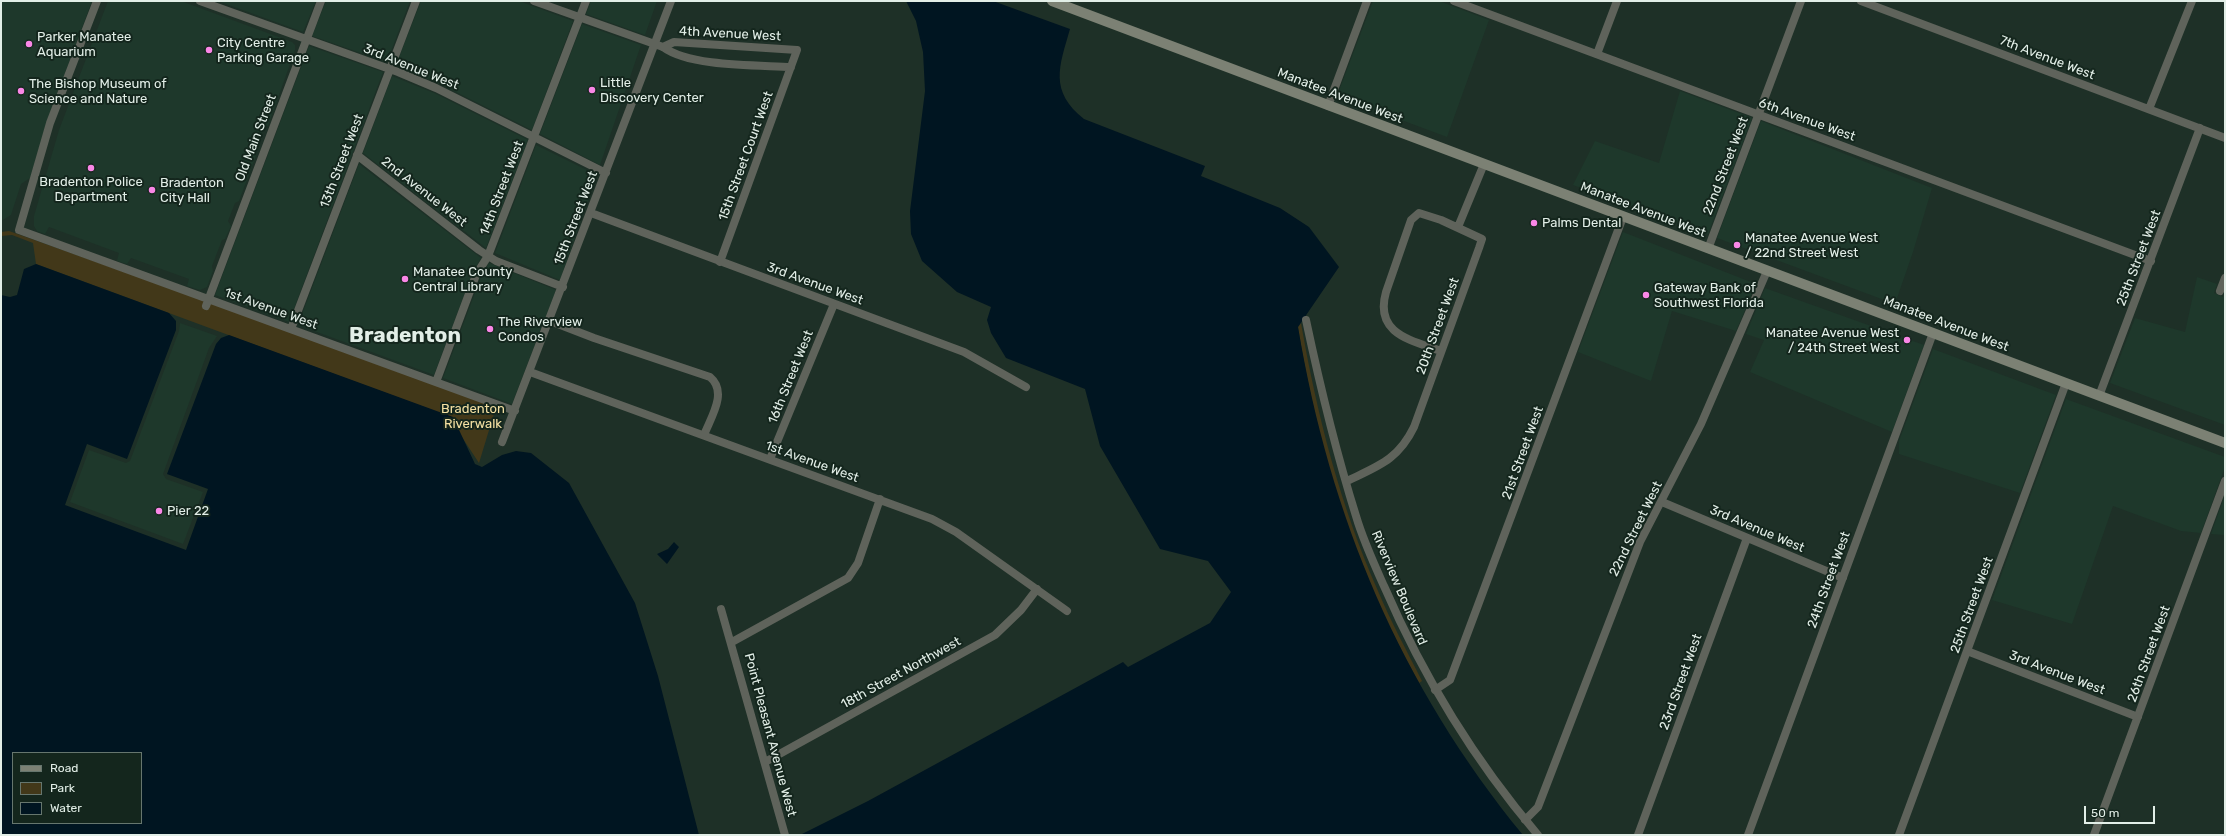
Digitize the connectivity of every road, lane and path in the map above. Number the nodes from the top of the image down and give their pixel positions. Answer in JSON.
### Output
{"nodes":[{"id":1,"x":97,"y":1,"type":"edge"},
{"id":2,"x":200,"y":1,"type":"edge"},
{"id":3,"x":321,"y":1,"type":"edge"},
{"id":4,"x":416,"y":1,"type":"edge"},
{"id":5,"x":534,"y":1,"type":"edge"},
{"id":6,"x":586,"y":1,"type":"edge"},
{"id":7,"x":671,"y":1,"type":"edge"},
{"id":8,"x":1052,"y":1,"type":"edge"},
{"id":9,"x":1367,"y":1,"type":"edge"},
{"id":10,"x":1454,"y":1,"type":"edge"},
{"id":11,"x":1617,"y":1,"type":"edge"},
{"id":12,"x":1801,"y":1,"type":"edge"},
{"id":13,"x":1861,"y":1,"type":"edge"},
{"id":14,"x":2192,"y":1,"type":"edge"},
{"id":15,"x":579,"y":18,"type":"junction"},
{"id":16,"x":306,"y":39,"type":"junction"},
{"id":17,"x":659,"y":46,"type":"junction"},
{"id":18,"x":1597,"y":54,"type":"junction"},
{"id":19,"x":793,"y":63,"type":"junction"},
{"id":20,"x":389,"y":69,"type":"junction"},
{"id":21,"x":1328,"y":106,"type":"junction"},
{"id":22,"x":2149,"y":109,"type":"junction"},
{"id":23,"x":1758,"y":114,"type":"junction"},
{"id":24,"x":2200,"y":128,"type":"junction"},
{"id":25,"x":534,"y":137,"type":"junction"},
{"id":26,"x":2225,"y":138,"type":"edge"},
{"id":27,"x":357,"y":155,"type":"junction"},
{"id":28,"x":1484,"y":164,"type":"junction"},
{"id":29,"x":606,"y":173,"type":"junction"},
{"id":30,"x":591,"y":213,"type":"junction"},
{"id":31,"x":1623,"y":217,"type":"junction"},
{"id":32,"x":1458,"y":227,"type":"junction"},
{"id":33,"x":1708,"y":249,"type":"junction"},
{"id":34,"x":488,"y":256,"type":"junction"},
{"id":35,"x":2151,"y":261,"type":"junction"},
{"id":36,"x":720,"y":262,"type":"junction"},
{"id":37,"x":1767,"y":271,"type":"junction"},
{"id":38,"x":2225,"y":278,"type":"edge"},
{"id":39,"x":563,"y":287,"type":"junction"},
{"id":40,"x":2220,"y":291,"type":"dead end"},
{"id":41,"x":207,"y":303,"type":"junction"},
{"id":42,"x":834,"y":304,"type":"junction"},
{"id":43,"x":1306,"y":320,"type":"dead end"},
{"id":44,"x":550,"y":321,"type":"junction"},
{"id":45,"x":291,"y":329,"type":"junction"},
{"id":46,"x":1933,"y":334,"type":"junction"},
{"id":47,"x":1441,"y":351,"type":"junction"},
{"id":48,"x":530,"y":372,"type":"junction"},
{"id":49,"x":436,"y":382,"type":"junction"},
{"id":50,"x":2066,"y":383,"type":"junction"},
{"id":51,"x":1026,"y":387,"type":"dead end"},
{"id":52,"x":2099,"y":396,"type":"junction"},
{"id":53,"x":515,"y":411,"type":"junction"},
{"id":54,"x":704,"y":435,"type":"junction"},
{"id":55,"x":502,"y":442,"type":"dead end"},
{"id":56,"x":2225,"y":443,"type":"edge"},
{"id":57,"x":770,"y":459,"type":"junction"},
{"id":58,"x":1347,"y":481,"type":"junction"},
{"id":59,"x":2225,"y":481,"type":"edge"},
{"id":60,"x":880,"y":499,"type":"junction"},
{"id":61,"x":1662,"y":502,"type":"junction"},
{"id":62,"x":1748,"y":538,"type":"junction"},
{"id":63,"x":1843,"y":578,"type":"junction"},
{"id":64,"x":1037,"y":589,"type":"junction"},
{"id":65,"x":721,"y":609,"type":"dead end"},
{"id":66,"x":1068,"y":611,"type":"dead end"},
{"id":67,"x":732,"y":642,"type":"junction"},
{"id":68,"x":1968,"y":651,"type":"junction"},
{"id":69,"x":1435,"y":690,"type":"junction"},
{"id":70,"x":2138,"y":717,"type":"junction"},
{"id":71,"x":765,"y":762,"type":"junction"},
{"id":72,"x":1525,"y":820,"type":"junction"},
{"id":73,"x":785,"y":835,"type":"edge"},
{"id":74,"x":1538,"y":835,"type":"edge"},
{"id":75,"x":1638,"y":835,"type":"edge"},
{"id":76,"x":1748,"y":835,"type":"edge"},
{"id":77,"x":1899,"y":835,"type":"edge"},
{"id":78,"x":2094,"y":835,"type":"edge"}],
"edges":[{"from":1,"to":41,"type":"street","name":"1st Avenue West"},
{"from":2,"to":16,"type":"street","name":"3rd Avenue West"},
{"from":3,"to":16,"type":"street","name":"Old Main Street"},
{"from":4,"to":20,"type":"street","name":"13th Street West"},
{"from":5,"to":15,"type":"street","name":"4th Avenue West"},
{"from":6,"to":15,"type":"street","name":"14th Street West"},
{"from":7,"to":17,"type":"street","name":"15th Street West"},
{"from":8,"to":21,"type":"main road","name":"Manatee Avenue West"},
{"from":9,"to":21,"type":"street"},
{"from":10,"to":18,"type":"street","name":"6th Avenue West"},
{"from":11,"to":18,"type":"street"},
{"from":12,"to":23,"type":"street","name":"22nd Street West"},
{"from":13,"to":22,"type":"street","name":"7th Avenue West"},
{"from":14,"to":22,"type":"street"},
{"from":15,"to":17,"type":"street","name":"4th Avenue West"},
{"from":15,"to":25,"type":"street","name":"14th Street West"},
{"from":16,"to":20,"type":"street","name":"3rd Avenue West"},
{"from":16,"to":41,"type":"street","name":"Old Main Street"},
{"from":17,"to":19,"type":"street","name":"4th Avenue West"},
{"from":17,"to":19,"type":"street","name":"4th Avenue West"},
{"from":17,"to":29,"type":"street","name":"15th Street West"},
{"from":18,"to":23,"type":"street","name":"6th Avenue West"},
{"from":19,"to":36,"type":"street","name":"15th Street Court West"},
{"from":20,"to":25,"type":"street","name":"3rd Avenue West"},
{"from":20,"to":27,"type":"street","name":"13th Street West"},
{"from":21,"to":28,"type":"main road","name":"Manatee Avenue West"},
{"from":22,"to":24,"type":"street","name":"7th Avenue West"},
{"from":23,"to":33,"type":"street","name":"22nd Street West"},
{"from":23,"to":35,"type":"street","name":"6th Avenue West"},
{"from":24,"to":26,"type":"street","name":"7th Avenue West"},
{"from":24,"to":35,"type":"street","name":"25th Street West"},
{"from":25,"to":29,"type":"street","name":"3rd Avenue West"},
{"from":25,"to":34,"type":"street","name":"14th Street West"},
{"from":27,"to":34,"type":"street","name":"2nd Avenue West"},
{"from":27,"to":45,"type":"street","name":"13th Street West"},
{"from":28,"to":31,"type":"main road","name":"Manatee Avenue West"},
{"from":28,"to":32,"type":"street"},
{"from":29,"to":30,"type":"street","name":"15th Street West"},
{"from":30,"to":36,"type":"street","name":"3rd Avenue West"},
{"from":30,"to":39,"type":"street","name":"15th Street West"},
{"from":31,"to":33,"type":"main road","name":"Manatee Avenue West"},
{"from":31,"to":69,"type":"street","name":"21st Street West"},
{"from":32,"to":47,"type":"street","name":"20th Street West"},
{"from":32,"to":47,"type":"street"},
{"from":33,"to":37,"type":"main road","name":"Manatee Avenue West"},
{"from":34,"to":39,"type":"street","name":"2nd Avenue West"},
{"from":34,"to":49,"type":"street","name":"14th Street West"},
{"from":35,"to":52,"type":"street","name":"25th Street West"},
{"from":36,"to":42,"type":"street","name":"3rd Avenue West"},
{"from":37,"to":46,"type":"main road","name":"Manatee Avenue West"},
{"from":37,"to":61,"type":"street","name":"22nd Street West"},
{"from":38,"to":40,"type":"street"},
{"from":39,"to":44,"type":"street","name":"15th Street West"},
{"from":41,"to":45,"type":"street","name":"1st Avenue West"},
{"from":42,"to":51,"type":"street","name":"3rd Avenue West"},
{"from":42,"to":57,"type":"street","name":"16th Street West"},
{"from":43,"to":58,"type":"street","name":"Riverview Boulevard"},
{"from":44,"to":48,"type":"street","name":"15th Street West"},
{"from":44,"to":54,"type":"street"},
{"from":45,"to":49,"type":"street","name":"1st Avenue West"},
{"from":46,"to":50,"type":"main road","name":"Manatee Avenue West"},
{"from":46,"to":63,"type":"street","name":"24th Street West"},
{"from":47,"to":58,"type":"street","name":"20th Street West"},
{"from":48,"to":53,"type":"street","name":"15th Street West"},
{"from":48,"to":54,"type":"street","name":"1st Avenue West"},
{"from":49,"to":53,"type":"street","name":"1st Avenue West"},
{"from":50,"to":52,"type":"main road","name":"Manatee Avenue West"},
{"from":50,"to":68,"type":"street","name":"25th Street West"},
{"from":52,"to":56,"type":"main road","name":"Manatee Avenue West"},
{"from":53,"to":55,"type":"street","name":"15th Street West"},
{"from":54,"to":57,"type":"street","name":"1st Avenue West"},
{"from":57,"to":60,"type":"street","name":"1st Avenue West"},
{"from":58,"to":69,"type":"street","name":"Riverview Boulevard"},
{"from":59,"to":70,"type":"street","name":"26th Street West"},
{"from":60,"to":64,"type":"street","name":"1st Avenue West"},
{"from":60,"to":67,"type":"street"},
{"from":61,"to":62,"type":"street","name":"3rd Avenue West"},
{"from":61,"to":72,"type":"street","name":"22nd Street West"},
{"from":62,"to":63,"type":"street","name":"3rd Avenue West"},
{"from":62,"to":75,"type":"street","name":"23rd Street West"},
{"from":63,"to":76,"type":"street","name":"24th Street West"},
{"from":64,"to":66,"type":"street","name":"1st Avenue West"},
{"from":64,"to":71,"type":"street","name":"18th Street Northwest"},
{"from":65,"to":67,"type":"street","name":"Point Pleasant Avenue West"},
{"from":67,"to":71,"type":"street","name":"Point Pleasant Avenue West"},
{"from":68,"to":70,"type":"street","name":"3rd Avenue West"},
{"from":68,"to":77,"type":"street","name":"25th Street West"},
{"from":69,"to":72,"type":"street","name":"Riverview Boulevard"},
{"from":70,"to":78,"type":"street","name":"26th Street West"},
{"from":71,"to":73,"type":"street","name":"Point Pleasant Avenue West"},
{"from":72,"to":74,"type":"street","name":"Riverview Boulevard"}]}
